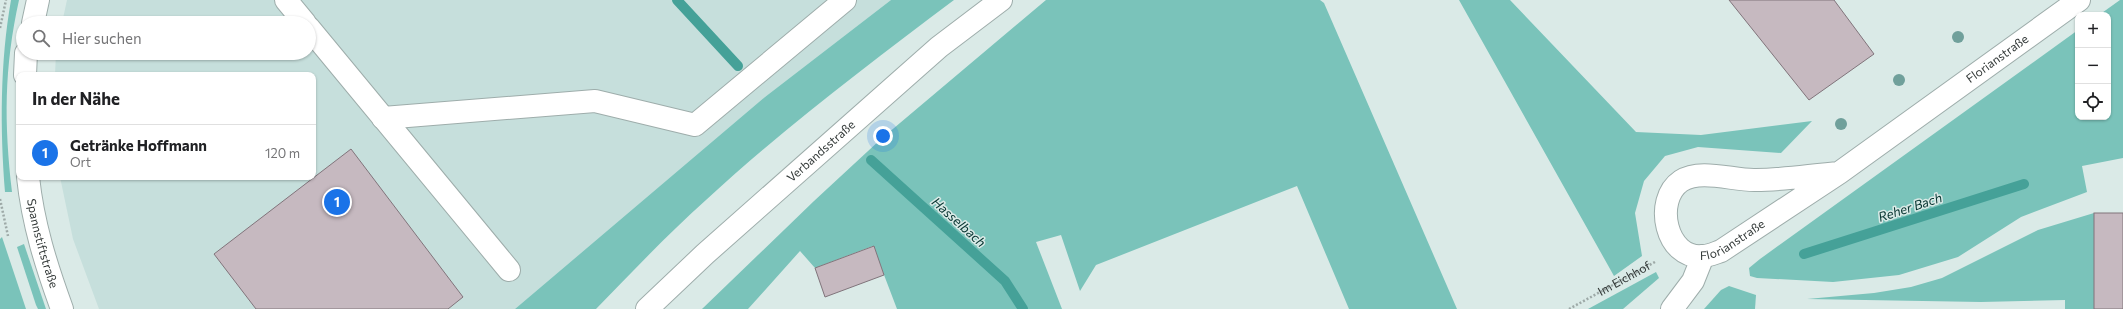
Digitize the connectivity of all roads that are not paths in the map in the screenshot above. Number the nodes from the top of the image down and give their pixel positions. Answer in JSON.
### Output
{"nodes":[{"id":1,"x":38,"y":0,"type":"edge"},
{"id":2,"x":286,"y":0,"type":"edge"},
{"id":3,"x":845,"y":0,"type":"edge"},
{"id":4,"x":1001,"y":0,"type":"edge"},
{"id":5,"x":2078,"y":0,"type":"edge"},
{"id":6,"x":35,"y":16,"type":"edge"},
{"id":7,"x":299,"y":16,"type":"edge"},
{"id":8,"x":316,"y":36,"type":"edge"},
{"id":9,"x":26,"y":60,"type":"edge"},
{"id":10,"x":25,"y":72,"type":"edge"},
{"id":11,"x":384,"y":118,"type":"junction"},
{"id":12,"x":1839,"y":172,"type":"junction"},
{"id":13,"x":28,"y":180,"type":"edge"},
{"id":14,"x":1703,"y":256,"type":"junction"},
{"id":15,"x":508,"y":270,"type":"dead end"},
{"id":16,"x":62,"y":309,"type":"edge"},
{"id":17,"x":647,"y":309,"type":"edge"},
{"id":18,"x":1672,"y":309,"type":"edge"}],
"edges":[{"from":1,"to":6,"type":"street"},
{"from":2,"to":7,"type":"street"},
{"from":3,"to":11,"type":"street"},
{"from":4,"to":17,"type":"street","name":"Verbandsstraße"},
{"from":5,"to":12,"type":"street","name":"Florianstraße"},
{"from":8,"to":11,"type":"street"},
{"from":9,"to":10,"type":"street"},
{"from":11,"to":15,"type":"street"},
{"from":12,"to":14,"type":"street","name":"Florianstraße"},
{"from":12,"to":14,"type":"street","name":"Florianstraße"},
{"from":13,"to":16,"type":"street","name":"Spannstiftstraße"},
{"from":14,"to":18,"type":"street"}]}
